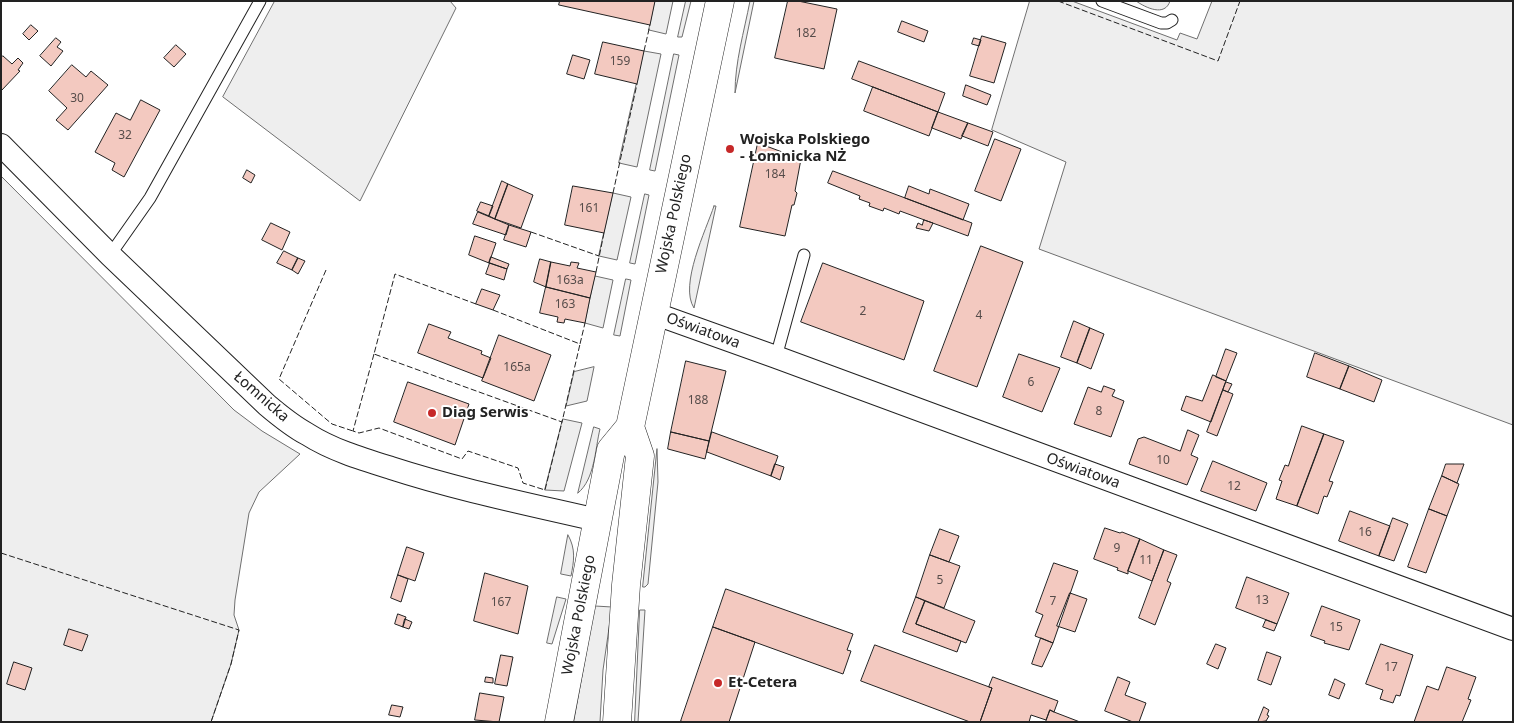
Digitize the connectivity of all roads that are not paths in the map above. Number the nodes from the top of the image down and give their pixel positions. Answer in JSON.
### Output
{"nodes":[{"id":1,"x":260,"y":1,"type":"edge"},
{"id":2,"x":720,"y":1,"type":"edge"},
{"id":3,"x":1102,"y":1,"type":"edge"},
{"id":4,"x":1172,"y":20,"type":"dead end"},
{"id":5,"x":1,"y":145,"type":"edge"},
{"id":6,"x":110,"y":255,"type":"junction"},
{"id":7,"x":804,"y":255,"type":"dead end"},
{"id":8,"x":653,"y":313,"type":"junction"},
{"id":9,"x":776,"y":357,"type":"junction"},
{"id":10,"x":630,"y":427,"type":"junction"},
{"id":11,"x":597,"y":520,"type":"junction"},
{"id":12,"x":1513,"y":629,"type":"edge"},
{"id":13,"x":559,"y":722,"type":"edge"},
{"id":14,"x":617,"y":722,"type":"edge"}],
"edges":[{"from":1,"to":6,"type":"lane"},
{"from":2,"to":8,"type":"main road","name":"Wojska Polskiego"},
{"from":3,"to":4,"type":"lane"},
{"from":5,"to":6,"type":"street","name":"Łomnicka"},
{"from":6,"to":11,"type":"street","name":"Łomnicka"},
{"from":7,"to":9,"type":"lane"},
{"from":8,"to":9,"type":"street","name":"Oświatowa"},
{"from":8,"to":10,"type":"main road","name":"Wojska Polskiego"},
{"from":9,"to":12,"type":"street","name":"Oświatowa"},
{"from":10,"to":11,"type":"main road","name":"Wojska Polskiego"},
{"from":10,"to":14,"type":"main road"},
{"from":11,"to":13,"type":"main road","name":"Wojska Polskiego"}]}
